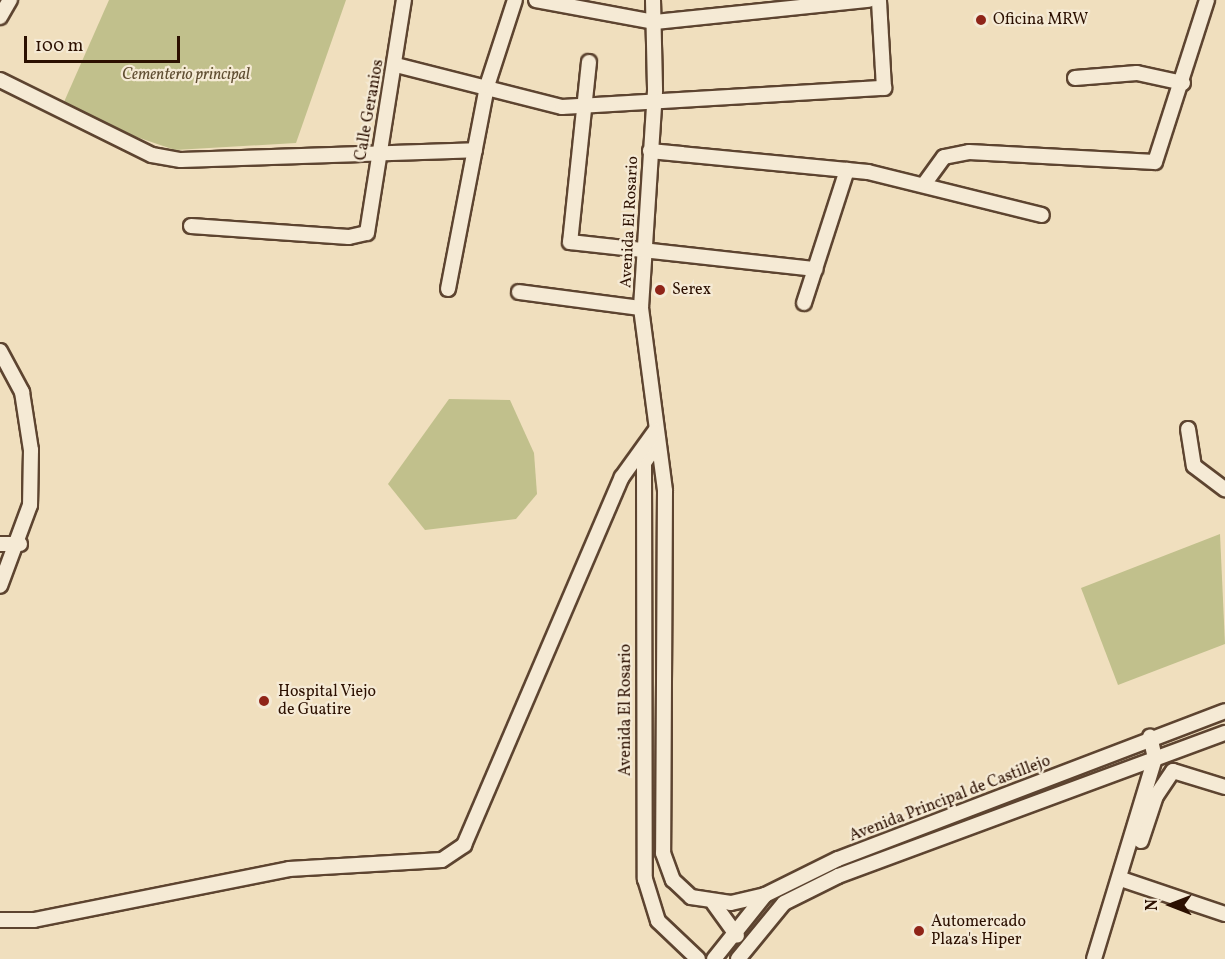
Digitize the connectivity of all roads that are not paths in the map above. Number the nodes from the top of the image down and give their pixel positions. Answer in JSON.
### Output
{"nodes":[{"id":1,"x":10,"y":0,"type":"edge"},
{"id":2,"x":404,"y":0,"type":"edge"},
{"id":3,"x":515,"y":0,"type":"edge"},
{"id":4,"x":536,"y":0,"type":"edge"},
{"id":5,"x":653,"y":0,"type":"edge"},
{"id":6,"x":869,"y":0,"type":"edge"},
{"id":7,"x":879,"y":0,"type":"edge"},
{"id":8,"x":1207,"y":0,"type":"edge"},
{"id":9,"x":797,"y":3,"type":"edge"},
{"id":10,"x":589,"y":5,"type":"edge"},
{"id":11,"x":0,"y":16,"type":"edge"},
{"id":12,"x":655,"y":22,"type":"junction"},
{"id":13,"x":589,"y":62,"type":"dead end"},
{"id":14,"x":396,"y":65,"type":"junction"},
{"id":15,"x":1075,"y":78,"type":"dead end"},
{"id":16,"x":0,"y":80,"type":"edge"},
{"id":17,"x":1183,"y":82,"type":"junction"},
{"id":18,"x":487,"y":86,"type":"junction"},
{"id":19,"x":654,"y":103,"type":"junction"},
{"id":20,"x":584,"y":108,"type":"junction"},
{"id":21,"x":475,"y":150,"type":"junction"},
{"id":22,"x":650,"y":151,"type":"junction"},
{"id":23,"x":378,"y":153,"type":"junction"},
{"id":24,"x":847,"y":170,"type":"junction"},
{"id":25,"x":925,"y":183,"type":"junction"},
{"id":26,"x":1042,"y":215,"type":"dead end"},
{"id":27,"x":190,"y":226,"type":"dead end"},
{"id":28,"x":646,"y":248,"type":"junction"},
{"id":29,"x":816,"y":268,"type":"junction"},
{"id":30,"x":448,"y":289,"type":"dead end"},
{"id":31,"x":519,"y":292,"type":"dead end"},
{"id":32,"x":804,"y":303,"type":"dead end"},
{"id":33,"x":641,"y":308,"type":"junction"},
{"id":34,"x":2,"y":359,"type":"edge"},
{"id":35,"x":1188,"y":429,"type":"dead end"},
{"id":36,"x":655,"y":438,"type":"junction"},
{"id":37,"x":1225,"y":489,"type":"edge"},
{"id":38,"x":0,"y":544,"type":"edge"},
{"id":39,"x":20,"y":544,"type":"junction"},
{"id":40,"x":0,"y":586,"type":"edge"},
{"id":41,"x":1225,"y":711,"type":"edge"},
{"id":42,"x":1225,"y":733,"type":"edge"},
{"id":43,"x":1150,"y":737,"type":"junction"},
{"id":44,"x":1155,"y":758,"type":"junction"},
{"id":45,"x":1225,"y":787,"type":"edge"},
{"id":46,"x":1134,"y":861,"type":"dead end"},
{"id":47,"x":1125,"y":880,"type":"junction"},
{"id":48,"x":765,"y":895,"type":"junction"},
{"id":49,"x":714,"y":904,"type":"junction"},
{"id":50,"x":1225,"y":914,"type":"edge"},
{"id":51,"x":0,"y":920,"type":"edge"},
{"id":52,"x":734,"y":929,"type":"junction"},
{"id":53,"x":698,"y":959,"type":"edge"},
{"id":54,"x":714,"y":959,"type":"edge"},
{"id":55,"x":737,"y":959,"type":"edge"},
{"id":56,"x":1094,"y":959,"type":"edge"},
{"id":57,"x":1101,"y":959,"type":"edge"}],
"edges":[{"from":1,"to":11,"type":"street"},
{"from":2,"to":14,"type":"street","name":"Calle Geranios"},
{"from":3,"to":18,"type":"street"},
{"from":4,"to":10,"type":"street"},
{"from":5,"to":12,"type":"street","name":"Avenida El Rosario"},
{"from":6,"to":9,"type":"street"},
{"from":7,"to":19,"type":"street"},
{"from":8,"to":17,"type":"street"},
{"from":9,"to":12,"type":"street"},
{"from":10,"to":12,"type":"street"},
{"from":12,"to":19,"type":"street","name":"Avenida El Rosario"},
{"from":13,"to":20,"type":"street"},
{"from":14,"to":18,"type":"street"},
{"from":14,"to":23,"type":"street","name":"Calle Geranios"},
{"from":15,"to":17,"type":"street"},
{"from":16,"to":23,"type":"street"},
{"from":17,"to":25,"type":"street"},
{"from":18,"to":20,"type":"street"},
{"from":18,"to":21,"type":"street"},
{"from":19,"to":20,"type":"street"},
{"from":19,"to":22,"type":"street","name":"Avenida El Rosario"},
{"from":20,"to":28,"type":"street"},
{"from":21,"to":23,"type":"street"},
{"from":21,"to":30,"type":"street"},
{"from":22,"to":24,"type":"street"},
{"from":22,"to":28,"type":"street","name":"Avenida El Rosario"},
{"from":23,"to":27,"type":"street","name":"Calle Geranios"},
{"from":24,"to":25,"type":"street"},
{"from":24,"to":29,"type":"street"},
{"from":25,"to":26,"type":"street"},
{"from":28,"to":29,"type":"street"},
{"from":28,"to":33,"type":"street","name":"Avenida El Rosario"},
{"from":29,"to":32,"type":"street"},
{"from":31,"to":33,"type":"street"},
{"from":33,"to":36,"type":"street","name":"Avenida El Rosario"},
{"from":34,"to":39,"type":"street"},
{"from":35,"to":37,"type":"street"},
{"from":36,"to":49,"type":"street","name":"Avenida El Rosario"},
{"from":36,"to":51,"type":"street"},
{"from":36,"to":53,"type":"street","name":"Avenida El Rosario"},
{"from":38,"to":39,"type":"street"},
{"from":39,"to":40,"type":"street"},
{"from":41,"to":43,"type":"street","name":"Avenida Principal de Castillejo"},
{"from":42,"to":44,"type":"street","name":"Avenida Principal de Castillejo"},
{"from":43,"to":44,"type":"street"},
{"from":43,"to":48,"type":"street","name":"Avenida Principal de Castillejo"},
{"from":44,"to":47,"type":"street"},
{"from":44,"to":55,"type":"street","name":"Avenida Principal de Castillejo"},
{"from":45,"to":46,"type":"street"},
{"from":47,"to":50,"type":"street"},
{"from":47,"to":56,"type":"street"},
{"from":47,"to":57,"type":"street"},
{"from":48,"to":49,"type":"street"},
{"from":48,"to":52,"type":"street","name":"Avenida Principal de Castillejo"},
{"from":49,"to":52,"type":"street","name":"Avenida El Rosario"},
{"from":52,"to":54,"type":"street","name":"Avenida Principal de Castillejo"},
{"from":52,"to":55,"type":"street"}]}
